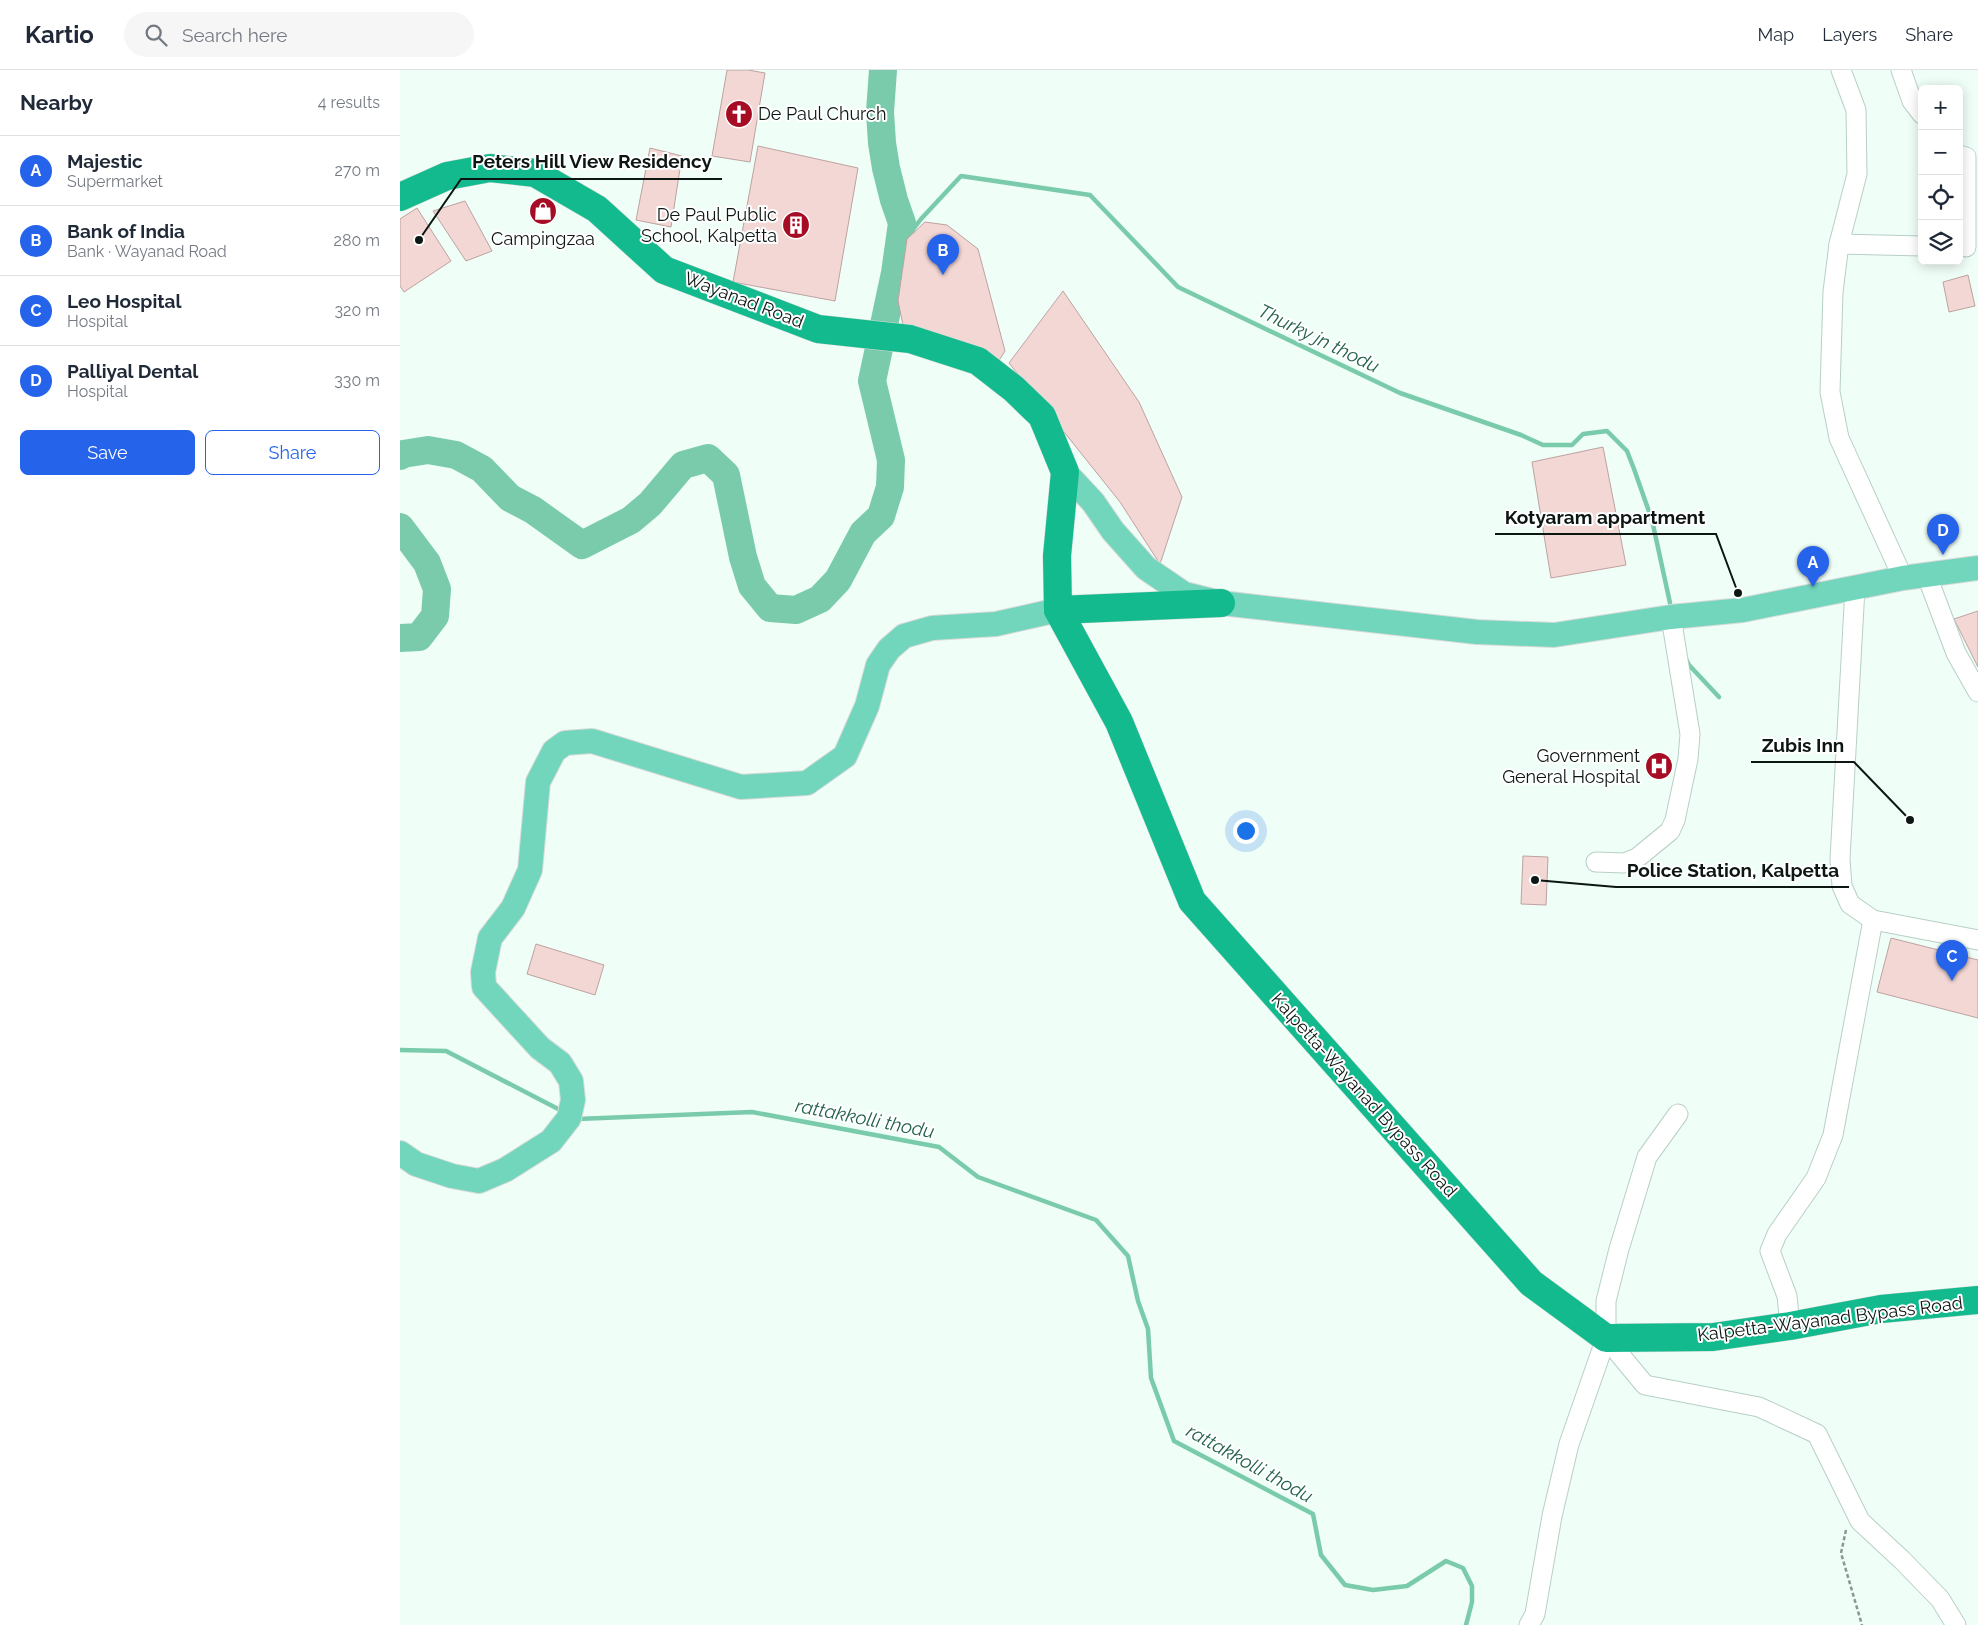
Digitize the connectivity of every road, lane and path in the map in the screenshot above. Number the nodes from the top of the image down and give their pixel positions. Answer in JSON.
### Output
{"nodes":[{"id":1,"x":1841,"y":70,"type":"edge"},
{"id":2,"x":1901,"y":70,"type":"edge"},
{"id":3,"x":1918,"y":109,"type":"edge"},
{"id":4,"x":1963,"y":156,"type":"edge"},
{"id":5,"x":400,"y":197,"type":"edge"},
{"id":6,"x":1839,"y":244,"type":"junction"},
{"id":7,"x":1918,"y":246,"type":"edge"},
{"id":8,"x":1968,"y":246,"type":"edge"},
{"id":9,"x":1065,"y":472,"type":"junction"},
{"id":10,"x":1978,"y":568,"type":"edge"},
{"id":11,"x":1927,"y":576,"type":"junction"},
{"id":12,"x":1903,"y":578,"type":"junction"},
{"id":13,"x":1855,"y":588,"type":"junction"},
{"id":14,"x":1222,"y":603,"type":"junction"},
{"id":15,"x":1058,"y":610,"type":"junction"},
{"id":16,"x":1671,"y":616,"type":"junction"},
{"id":17,"x":1978,"y":692,"type":"edge"},
{"id":18,"x":1596,"y":862,"type":"dead end"},
{"id":19,"x":1873,"y":920,"type":"junction"},
{"id":20,"x":1978,"y":940,"type":"edge"},
{"id":21,"x":1678,"y":1114,"type":"dead end"},
{"id":22,"x":400,"y":1153,"type":"edge"},
{"id":23,"x":1978,"y":1300,"type":"edge"},
{"id":24,"x":1790,"y":1326,"type":"junction"},
{"id":25,"x":1606,"y":1338,"type":"junction"},
{"id":26,"x":1860,"y":1521,"type":"junction"},
{"id":27,"x":1529,"y":1625,"type":"edge"},
{"id":28,"x":1862,"y":1625,"type":"edge"},
{"id":29,"x":1956,"y":1625,"type":"edge"}],
"edges":[{"from":1,"to":6,"type":"street"},
{"from":2,"to":3,"type":"street"},
{"from":4,"to":8,"type":"street"},
{"from":5,"to":9,"type":"highway","name":"Wayanad Road"},
{"from":6,"to":7,"type":"street"},
{"from":6,"to":12,"type":"street"},
{"from":9,"to":14,"type":"main road"},
{"from":9,"to":15,"type":"highway","name":"Kalpetta-Wayanad Bypass Road"},
{"from":10,"to":11,"type":"main road"},
{"from":11,"to":12,"type":"main road"},
{"from":11,"to":17,"type":"street"},
{"from":12,"to":13,"type":"main road"},
{"from":13,"to":16,"type":"main road"},
{"from":13,"to":19,"type":"street"},
{"from":14,"to":15,"type":"highway"},
{"from":14,"to":16,"type":"main road"},
{"from":15,"to":22,"type":"main road"},
{"from":15,"to":25,"type":"highway","name":"Kalpetta-Wayanad Bypass Road"},
{"from":16,"to":18,"type":"street"},
{"from":19,"to":20,"type":"street"},
{"from":19,"to":24,"type":"street"},
{"from":21,"to":25,"type":"street"},
{"from":23,"to":24,"type":"highway","name":"Kalpetta-Wayanad Bypass Road"},
{"from":24,"to":25,"type":"highway","name":"Kalpetta-Wayanad Bypass Road"},
{"from":25,"to":26,"type":"street"},
{"from":25,"to":27,"type":"street"},
{"from":26,"to":28,"type":"path"},
{"from":26,"to":29,"type":"street"}]}
